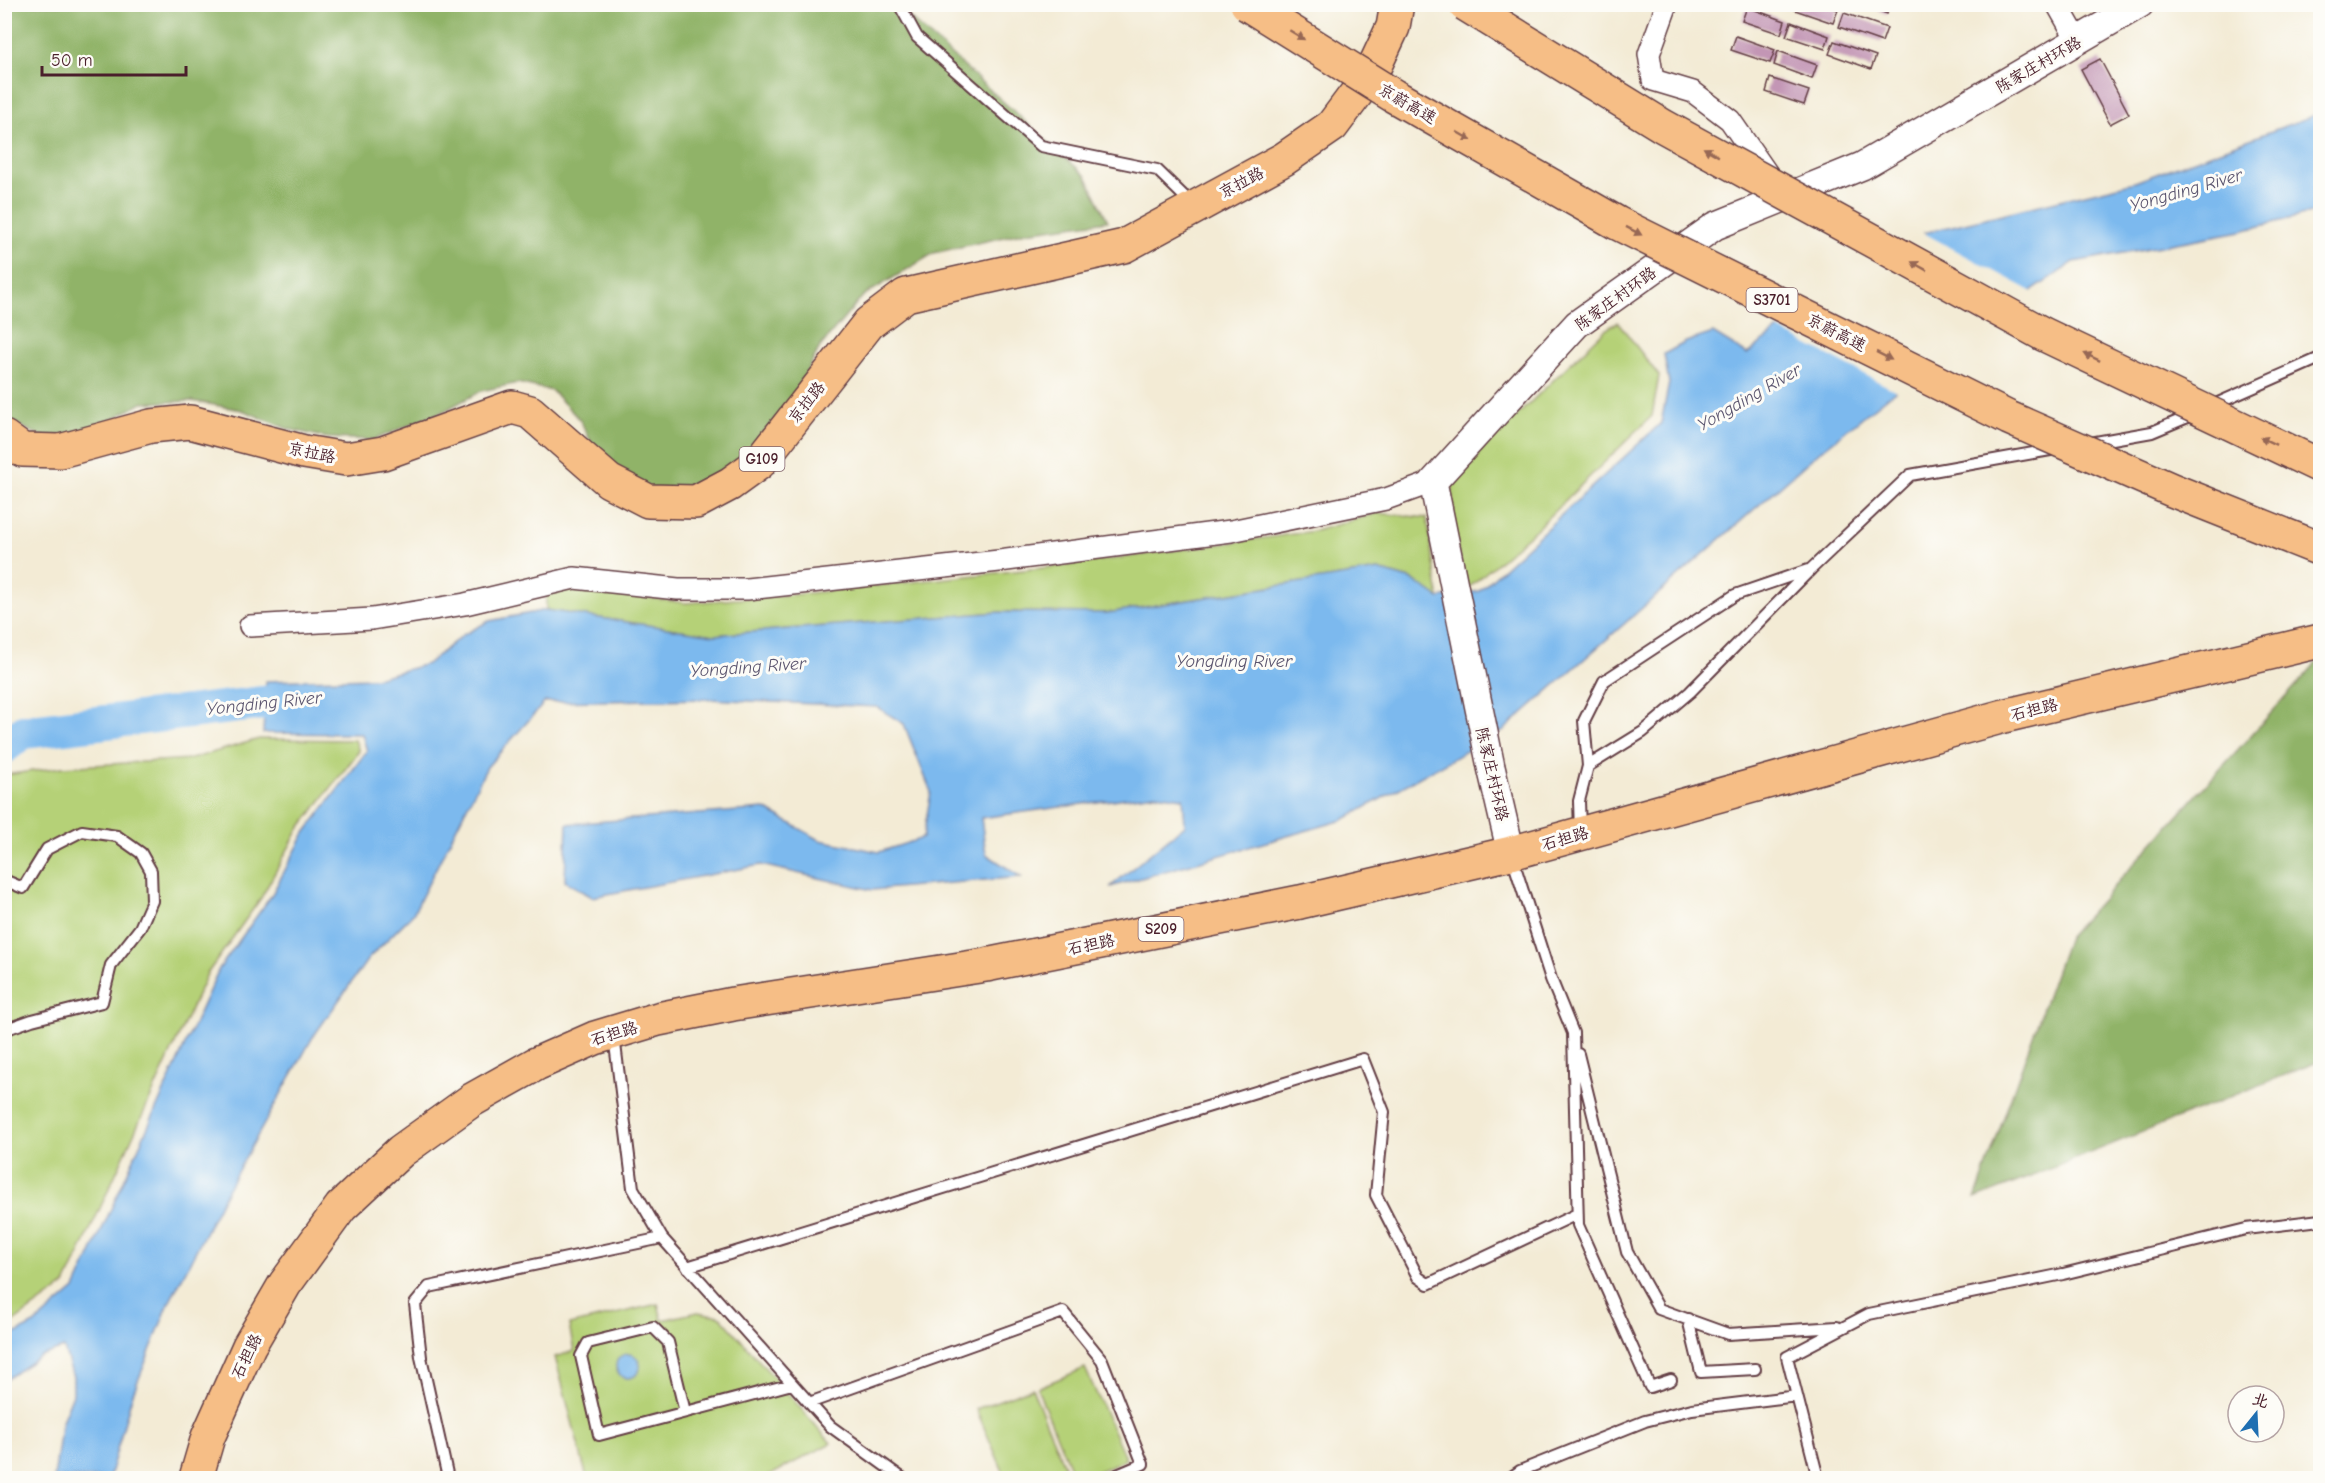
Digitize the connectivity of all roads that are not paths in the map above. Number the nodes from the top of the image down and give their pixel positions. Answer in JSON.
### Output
{"nodes":[{"id":1,"x":899,"y":4,"type":"edge"},
{"id":2,"x":1247,"y":4,"type":"edge"},
{"id":3,"x":1397,"y":4,"type":"edge"},
{"id":4,"x":1465,"y":4,"type":"edge"},
{"id":5,"x":1667,"y":4,"type":"edge"},
{"id":6,"x":2057,"y":4,"type":"edge"},
{"id":7,"x":2140,"y":4,"type":"edge"},
{"id":8,"x":2078,"y":41,"type":"junction"},
{"id":9,"x":1782,"y":198,"type":"junction"},
{"id":10,"x":1195,"y":207,"type":"junction"},
{"id":11,"x":2320,"y":358,"type":"edge"},
{"id":12,"x":4,"y":437,"type":"edge"},
{"id":13,"x":2320,"y":466,"type":"edge"},
{"id":14,"x":1433,"y":482,"type":"junction"},
{"id":15,"x":2320,"y":549,"type":"edge"},
{"id":16,"x":1811,"y":569,"type":"junction"},
{"id":17,"x":250,"y":626,"type":"dead end"},
{"id":18,"x":2320,"y":641,"type":"edge"},
{"id":19,"x":1588,"y":766,"type":"junction"},
{"id":20,"x":1580,"y":834,"type":"junction"},
{"id":21,"x":1511,"y":854,"type":"junction"},
{"id":22,"x":4,"y":880,"type":"edge"},
{"id":23,"x":4,"y":1030,"type":"edge"},
{"id":24,"x":614,"y":1032,"type":"junction"},
{"id":25,"x":1573,"y":1033,"type":"junction"},
{"id":26,"x":1577,"y":1214,"type":"junction"},
{"id":27,"x":2320,"y":1220,"type":"edge"},
{"id":28,"x":662,"y":1238,"type":"junction"},
{"id":29,"x":687,"y":1267,"type":"junction"},
{"id":30,"x":1688,"y":1319,"type":"junction"},
{"id":31,"x":1841,"y":1326,"type":"junction"},
{"id":32,"x":1755,"y":1369,"type":"dead end"},
{"id":33,"x":1671,"y":1380,"type":"dead end"},
{"id":34,"x":792,"y":1384,"type":"junction"},
{"id":35,"x":1797,"y":1396,"type":"junction"},
{"id":36,"x":809,"y":1403,"type":"junction"},
{"id":37,"x":685,"y":1412,"type":"junction"},
{"id":38,"x":196,"y":1479,"type":"edge"},
{"id":39,"x":448,"y":1479,"type":"edge"},
{"id":40,"x":902,"y":1479,"type":"edge"},
{"id":41,"x":1110,"y":1479,"type":"edge"},
{"id":42,"x":1510,"y":1479,"type":"edge"},
{"id":43,"x":1818,"y":1479,"type":"edge"}],
"edges":[{"from":1,"to":10,"type":"lane"},
{"from":2,"to":15,"type":"main road","name":"京蔚高速","number":"S3701","one_way":true,"bridge":true},
{"from":3,"to":10,"type":"main road","name":"京拉路","number":"G109"},
{"from":13,"to":4,"type":"main road","one_way":true,"bridge":true},
{"from":5,"to":9,"type":"street"},
{"from":6,"to":8,"type":"street"},
{"from":7,"to":8,"type":"street","name":"陈家庄村环路"},
{"from":8,"to":9,"type":"street","name":"陈家庄村环路"},
{"from":9,"to":14,"type":"street","name":"陈家庄村环路"},
{"from":10,"to":12,"type":"main road","name":"京拉路","number":"G109"},
{"from":11,"to":16,"type":"lane"},
{"from":14,"to":17,"type":"street"},
{"from":14,"to":21,"type":"street","name":"陈家庄村环路"},
{"from":16,"to":19,"type":"lane"},
{"from":16,"to":19,"type":"lane"},
{"from":18,"to":20,"type":"main road","name":"石担路","number":"S209"},
{"from":19,"to":20,"type":"lane"},
{"from":20,"to":21,"type":"main road","name":"石担路","number":"S209"},
{"from":21,"to":24,"type":"main road","name":"石担路","number":"S209"},
{"from":21,"to":25,"type":"lane"},
{"from":22,"to":23,"type":"lane"},
{"from":24,"to":28,"type":"lane"},
{"from":24,"to":38,"type":"main road","name":"石担路","number":"S209"},
{"from":25,"to":26,"type":"lane"},
{"from":25,"to":30,"type":"lane"},
{"from":26,"to":29,"type":"lane"},
{"from":26,"to":33,"type":"lane"},
{"from":27,"to":31,"type":"lane"},
{"from":28,"to":29,"type":"lane"},
{"from":28,"to":39,"type":"lane"},
{"from":29,"to":34,"type":"lane"},
{"from":30,"to":31,"type":"lane"},
{"from":30,"to":32,"type":"lane"},
{"from":31,"to":35,"type":"lane"},
{"from":34,"to":36,"type":"lane"},
{"from":34,"to":37,"type":"lane"},
{"from":35,"to":42,"type":"lane"},
{"from":35,"to":43,"type":"lane"},
{"from":36,"to":40,"type":"lane"},
{"from":36,"to":41,"type":"lane"},
{"from":37,"to":37,"type":"lane"}]}
